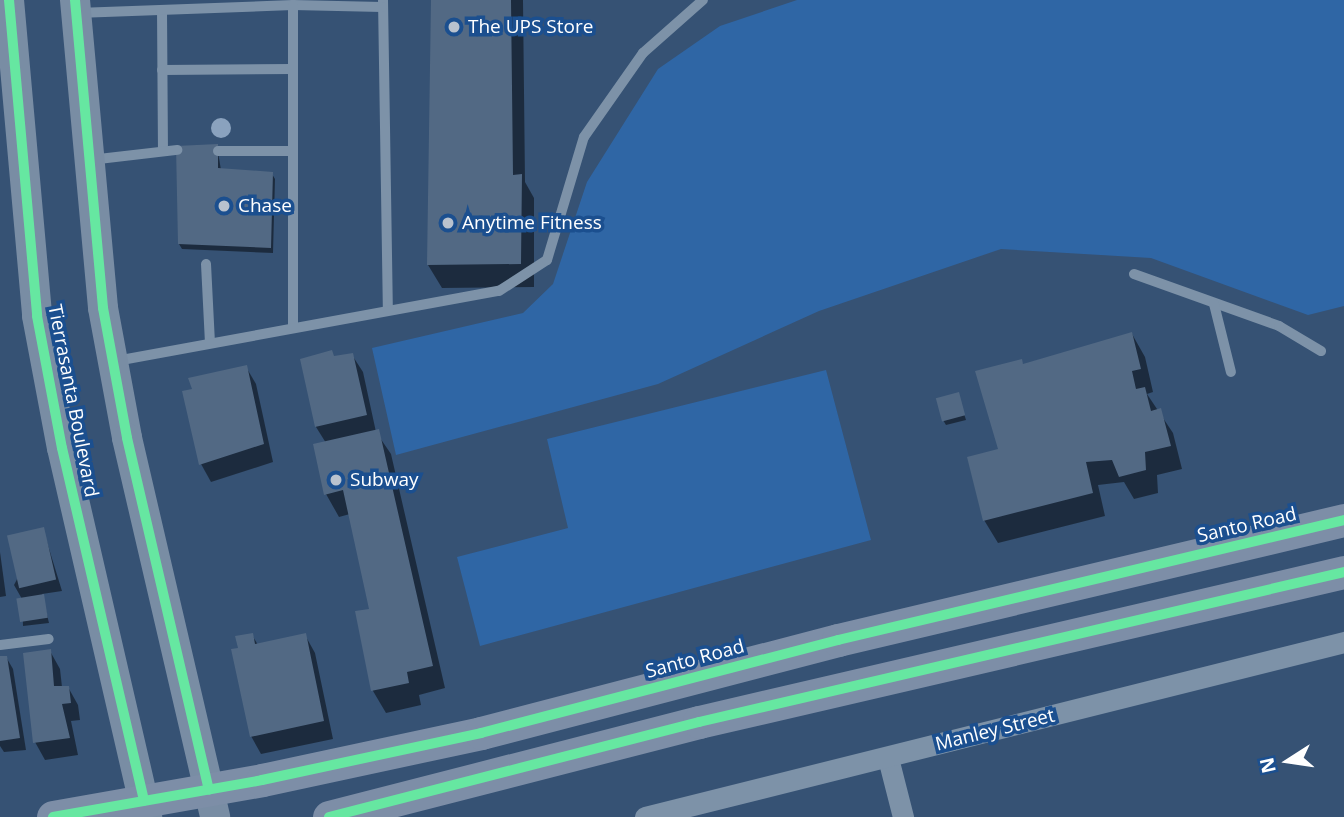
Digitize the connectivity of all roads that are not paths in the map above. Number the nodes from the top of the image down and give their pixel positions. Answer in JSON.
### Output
{"nodes":[{"id":1,"x":9,"y":0,"type":"edge"},
{"id":2,"x":703,"y":0,"type":"edge"},
{"id":3,"x":382,"y":4,"type":"edge"},
{"id":4,"x":293,"y":5,"type":"junction"},
{"id":5,"x":75,"y":6,"type":"edge"},
{"id":6,"x":162,"y":10,"type":"junction"},
{"id":7,"x":293,"y":69,"type":"junction"},
{"id":8,"x":162,"y":70,"type":"junction"},
{"id":9,"x":163,"y":150,"type":"junction"},
{"id":10,"x":177,"y":150,"type":"dead end"},
{"id":11,"x":218,"y":151,"type":"dead end"},
{"id":12,"x":293,"y":151,"type":"junction"},
{"id":13,"x":87,"y":160,"type":"junction"},
{"id":14,"x":206,"y":264,"type":"dead end"},
{"id":15,"x":1134,"y":274,"type":"dead end"},
{"id":16,"x":1214,"y":304,"type":"junction"},
{"id":17,"x":388,"y":309,"type":"junction"},
{"id":18,"x":293,"y":327,"type":"junction"},
{"id":19,"x":210,"y":344,"type":"junction"},
{"id":20,"x":1321,"y":351,"type":"dead end"},
{"id":21,"x":113,"y":362,"type":"junction"},
{"id":22,"x":1231,"y":372,"type":"dead end"},
{"id":23,"x":1344,"y":520,"type":"edge"},
{"id":24,"x":1344,"y":572,"type":"edge"},
{"id":25,"x":49,"y":639,"type":"dead end"},
{"id":26,"x":1344,"y":642,"type":"edge"},
{"id":27,"x":0,"y":645,"type":"edge"},
{"id":28,"x":888,"y":758,"type":"junction"},
{"id":29,"x":212,"y":803,"type":"edge"},
{"id":30,"x":146,"y":809,"type":"edge"},
{"id":31,"x":53,"y":817,"type":"edge"},
{"id":32,"x":330,"y":817,"type":"edge"},
{"id":33,"x":645,"y":817,"type":"edge"},
{"id":34,"x":903,"y":817,"type":"edge"}],
"edges":[{"from":1,"to":30,"type":"main road","name":"Tierrasanta Boulevard"},
{"from":2,"to":17,"type":"lane"},
{"from":3,"to":4,"type":"lane"},
{"from":3,"to":17,"type":"lane"},
{"from":4,"to":6,"type":"lane"},
{"from":4,"to":7,"type":"lane"},
{"from":5,"to":6,"type":"lane"},
{"from":5,"to":13,"type":"main road"},
{"from":6,"to":8,"type":"lane"},
{"from":7,"to":8,"type":"lane"},
{"from":7,"to":12,"type":"lane"},
{"from":8,"to":9,"type":"lane"},
{"from":9,"to":10,"type":"lane"},
{"from":9,"to":13,"type":"lane"},
{"from":11,"to":12,"type":"lane"},
{"from":12,"to":18,"type":"lane"},
{"from":13,"to":21,"type":"main road"},
{"from":14,"to":19,"type":"lane"},
{"from":15,"to":16,"type":"lane"},
{"from":16,"to":20,"type":"lane"},
{"from":16,"to":22,"type":"lane"},
{"from":17,"to":18,"type":"lane"},
{"from":18,"to":19,"type":"lane"},
{"from":19,"to":21,"type":"lane"},
{"from":21,"to":29,"type":"main road"},
{"from":23,"to":29,"type":"main road","name":"Santo Road"},
{"from":24,"to":32,"type":"main road"},
{"from":25,"to":27,"type":"lane"},
{"from":26,"to":28,"type":"street","name":"Manley Street"},
{"from":28,"to":33,"type":"street","name":"Manley Street"},
{"from":28,"to":34,"type":"street"},
{"from":29,"to":30,"type":"main road","name":"Santo Road"},
{"from":30,"to":31,"type":"main road","name":"Santo Road"}]}
